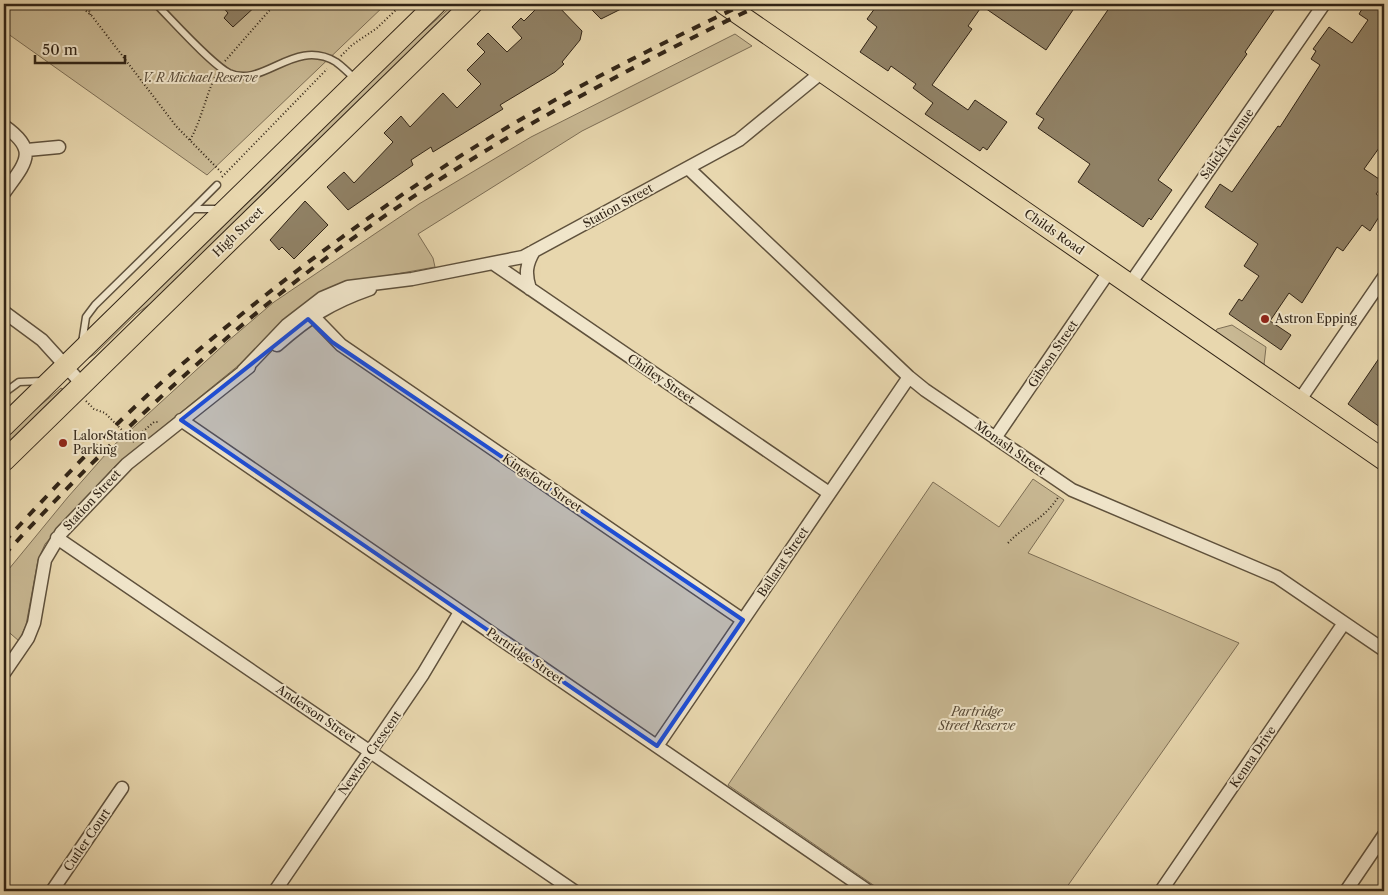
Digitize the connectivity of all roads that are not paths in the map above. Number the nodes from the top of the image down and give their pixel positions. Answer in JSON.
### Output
{"nodes":[{"id":1,"x":156,"y":4,"type":"edge"},
{"id":2,"x":436,"y":4,"type":"edge"},
{"id":3,"x":472,"y":4,"type":"edge"},
{"id":4,"x":724,"y":4,"type":"edge"},
{"id":5,"x":1324,"y":4,"type":"edge"},
{"id":6,"x":822,"y":72,"type":"junction"},
{"id":7,"x":357,"y":80,"type":"junction"},
{"id":8,"x":4,"y":126,"type":"edge"},
{"id":9,"x":59,"y":147,"type":"dead end"},
{"id":10,"x":27,"y":150,"type":"junction"},
{"id":11,"x":688,"y":168,"type":"junction"},
{"id":12,"x":217,"y":185,"type":"road end"},
{"id":13,"x":4,"y":193,"type":"edge"},
{"id":14,"x":193,"y":209,"type":"junction"},
{"id":15,"x":227,"y":209,"type":"junction"},
{"id":16,"x":534,"y":251,"type":"junction"},
{"id":17,"x":494,"y":264,"type":"junction"},
{"id":18,"x":1110,"y":270,"type":"junction"},
{"id":19,"x":1384,"y":277,"type":"edge"},
{"id":20,"x":1130,"y":284,"type":"junction"},
{"id":21,"x":530,"y":289,"type":"junction"},
{"id":22,"x":4,"y":312,"type":"edge"},
{"id":23,"x":309,"y":315,"type":"junction"},
{"id":24,"x":81,"y":352,"type":"junction"},
{"id":25,"x":66,"y":366,"type":"junction"},
{"id":26,"x":909,"y":377,"type":"junction"},
{"id":27,"x":50,"y":381,"type":"junction"},
{"id":28,"x":79,"y":387,"type":"junction"},
{"id":29,"x":4,"y":394,"type":"edge"},
{"id":30,"x":1299,"y":401,"type":"junction"},
{"id":31,"x":182,"y":420,"type":"junction"},
{"id":32,"x":4,"y":426,"type":"edge"},
{"id":33,"x":995,"y":438,"type":"junction"},
{"id":34,"x":1384,"y":460,"type":"edge"},
{"id":35,"x":4,"y":461,"type":"edge"},
{"id":36,"x":829,"y":494,"type":"junction"},
{"id":37,"x":57,"y":538,"type":"junction"},
{"id":38,"x":460,"y":612,"type":"junction"},
{"id":39,"x":743,"y":620,"type":"junction"},
{"id":40,"x":1344,"y":622,"type":"junction"},
{"id":41,"x":1384,"y":650,"type":"edge"},
{"id":42,"x":4,"y":673,"type":"edge"},
{"id":43,"x":656,"y":746,"type":"junction"},
{"id":44,"x":370,"y":752,"type":"junction"},
{"id":45,"x":122,"y":788,"type":"dead end"},
{"id":46,"x":1384,"y":835,"type":"edge"},
{"id":47,"x":52,"y":891,"type":"edge"},
{"id":48,"x":275,"y":891,"type":"edge"},
{"id":49,"x":574,"y":891,"type":"edge"},
{"id":50,"x":868,"y":891,"type":"edge"},
{"id":51,"x":1161,"y":891,"type":"edge"},
{"id":52,"x":1346,"y":891,"type":"edge"}],
"edges":[{"from":1,"to":7,"type":"lane"},
{"from":2,"to":7,"type":"main road","name":"High Street"},
{"from":3,"to":28,"type":"main road","name":"High Street"},
{"from":4,"to":6,"type":"main road","name":"Childs Road"},
{"from":5,"to":20,"type":"street","name":"Salicki Avenue"},
{"from":6,"to":11,"type":"street","name":"Station Street"},
{"from":6,"to":18,"type":"main road","name":"Childs Road"},
{"from":7,"to":15,"type":"main road","name":"High Street"},
{"from":8,"to":10,"type":"street"},
{"from":9,"to":10,"type":"street"},
{"from":10,"to":13,"type":"street"},
{"from":11,"to":16,"type":"street","name":"Station Street"},
{"from":11,"to":26,"type":"street","name":"Monash Street"},
{"from":12,"to":14,"type":"lane"},
{"from":14,"to":15,"type":"lane","name":"High Street"},
{"from":14,"to":24,"type":"lane"},
{"from":15,"to":24,"type":"main road","name":"High Street"},
{"from":16,"to":17,"type":"street","name":"Station Street"},
{"from":16,"to":21,"type":"street"},
{"from":17,"to":21,"type":"street","name":"Chifley Street"},
{"from":17,"to":23,"type":"street","name":"Station Street"},
{"from":18,"to":20,"type":"main road","name":"Childs Road"},
{"from":18,"to":33,"type":"street","name":"Gibson Street"},
{"from":19,"to":30,"type":"street"},
{"from":20,"to":30,"type":"main road","name":"Childs Road"},
{"from":21,"to":36,"type":"street","name":"Chifley Street"},
{"from":22,"to":25,"type":"street"},
{"from":23,"to":31,"type":"street","name":"Station Street"},
{"from":23,"to":39,"type":"street","name":"Kingsford Street"},
{"from":24,"to":25,"type":"main road","name":"High Street"},
{"from":25,"to":27,"type":"main road","name":"High Street"},
{"from":25,"to":28,"type":"street"},
{"from":26,"to":33,"type":"street","name":"Monash Street"},
{"from":26,"to":36,"type":"street","name":"Ballarat Street"},
{"from":27,"to":29,"type":"lane"},
{"from":27,"to":32,"type":"main road","name":"High Street"},
{"from":28,"to":35,"type":"main road","name":"High Street"},
{"from":30,"to":34,"type":"main road","name":"Childs Road"},
{"from":31,"to":37,"type":"street","name":"Station Street"},
{"from":31,"to":38,"type":"street","name":"Partridge Street"},
{"from":33,"to":40,"type":"street","name":"Monash Street"},
{"from":36,"to":39,"type":"street","name":"Ballarat Street"},
{"from":37,"to":42,"type":"street","name":"Station Street"},
{"from":37,"to":44,"type":"street","name":"Anderson Street"},
{"from":38,"to":43,"type":"street","name":"Partridge Street"},
{"from":38,"to":44,"type":"street","name":"Newton Crescent"},
{"from":39,"to":43,"type":"street","name":"Ballarat Street"},
{"from":40,"to":41,"type":"street","name":"Monash Street"},
{"from":40,"to":51,"type":"street","name":"Kenna Drive"},
{"from":43,"to":50,"type":"street","name":"Partridge Street"},
{"from":44,"to":48,"type":"street","name":"Newton Crescent"},
{"from":44,"to":49,"type":"street","name":"Anderson Street"},
{"from":45,"to":47,"type":"street","name":"Cutler Court"},
{"from":46,"to":52,"type":"street"}]}
